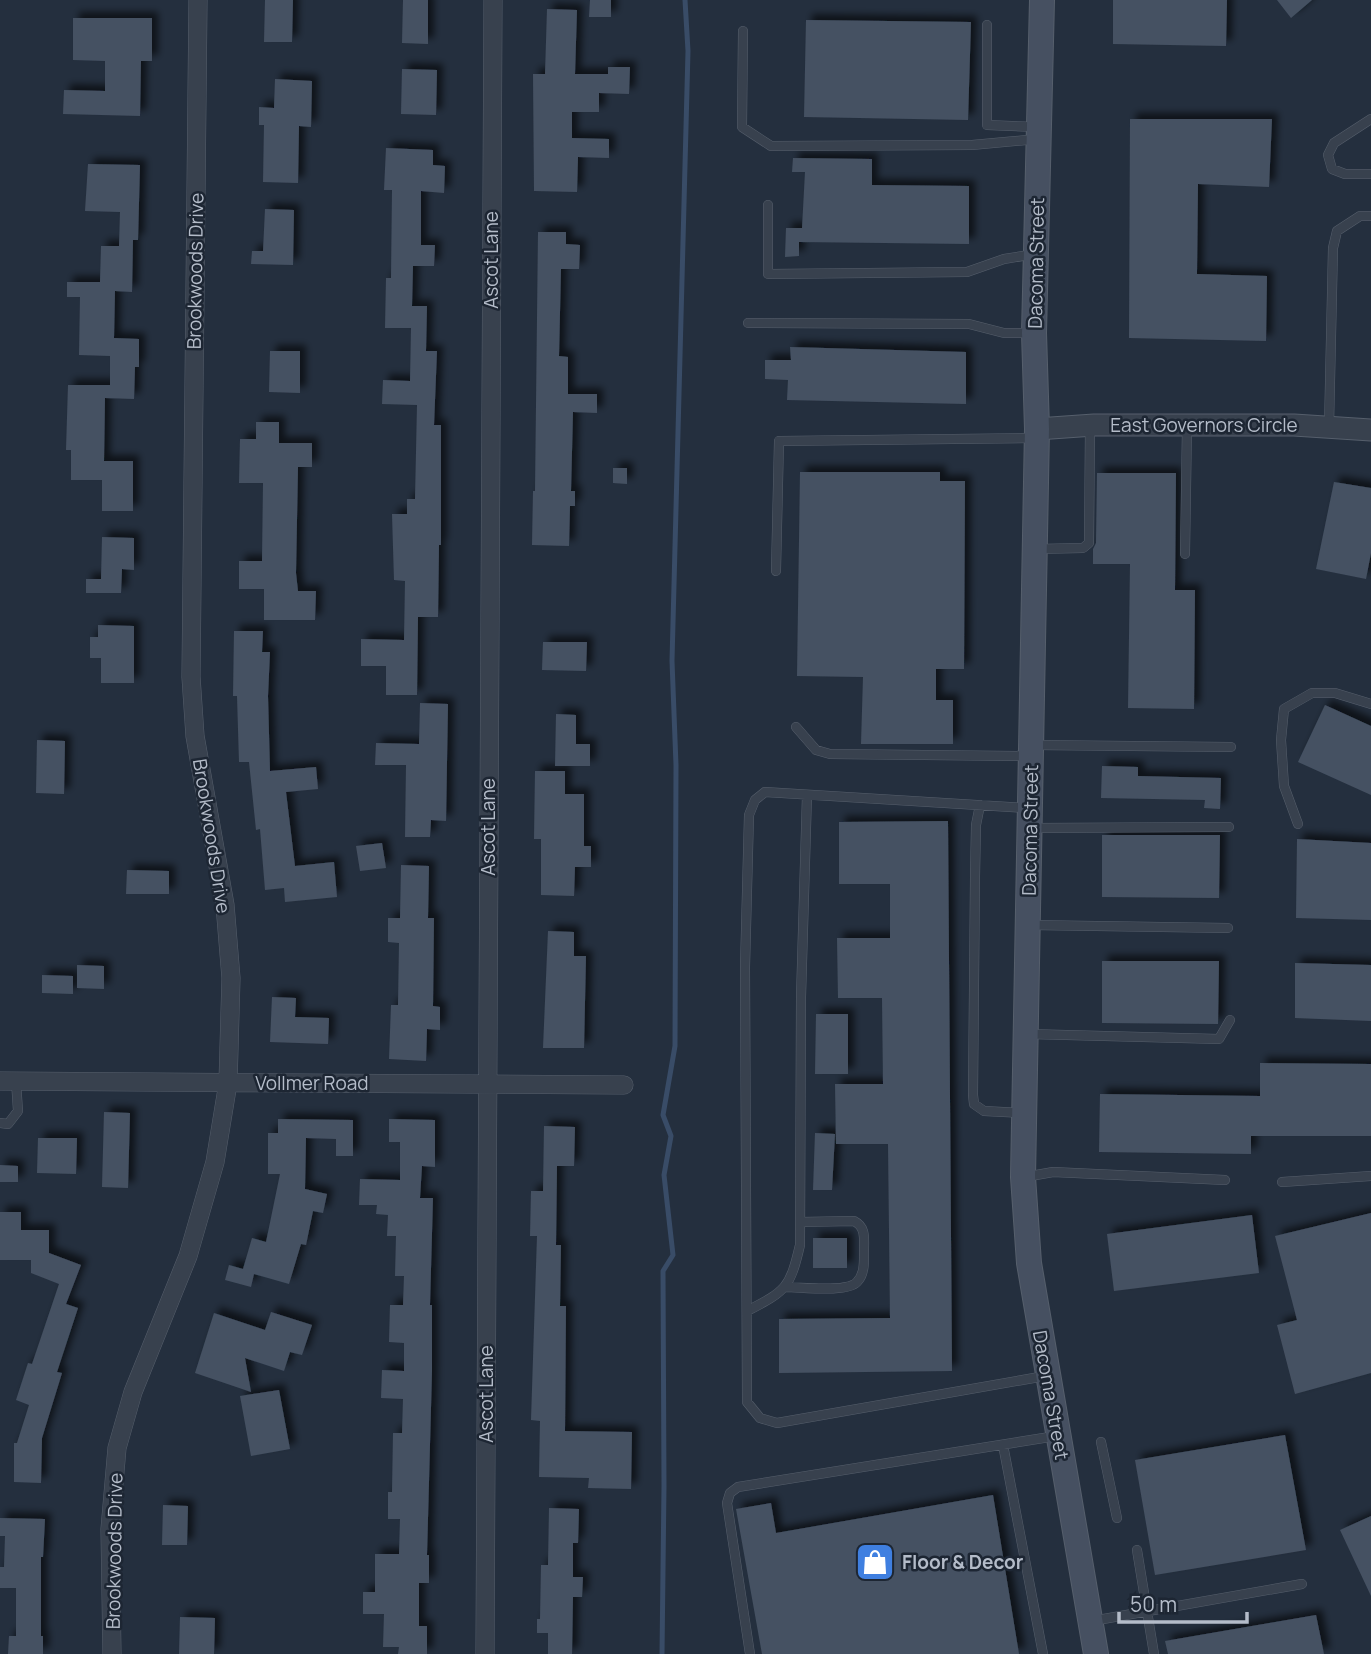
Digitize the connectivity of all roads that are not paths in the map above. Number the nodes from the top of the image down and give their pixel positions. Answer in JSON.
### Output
{"nodes":[{"id":1,"x":198,"y":0,"type":"edge"},
{"id":2,"x":493,"y":0,"type":"edge"},
{"id":3,"x":1042,"y":0,"type":"edge"},
{"id":4,"x":986,"y":25,"type":"dead end"},
{"id":5,"x":743,"y":31,"type":"dead end"},
{"id":6,"x":1371,"y":119,"type":"edge"},
{"id":7,"x":1039,"y":133,"type":"junction"},
{"id":8,"x":1371,"y":174,"type":"edge"},
{"id":9,"x":768,"y":205,"type":"dead end"},
{"id":10,"x":1371,"y":216,"type":"edge"},
{"id":11,"x":1036,"y":254,"type":"junction"},
{"id":12,"x":748,"y":323,"type":"dead end"},
{"id":13,"x":1034,"y":333,"type":"junction"},
{"id":14,"x":1090,"y":425,"type":"junction"},
{"id":15,"x":1186,"y":426,"type":"junction"},
{"id":16,"x":1329,"y":427,"type":"junction"},
{"id":17,"x":1371,"y":430,"type":"edge"},
{"id":18,"x":1036,"y":434,"type":"junction"},
{"id":19,"x":1034,"y":549,"type":"junction"},
{"id":20,"x":1185,"y":554,"type":"dead end"},
{"id":21,"x":776,"y":570,"type":"dead end"},
{"id":22,"x":1371,"y":704,"type":"edge"},
{"id":23,"x":796,"y":727,"type":"dead end"},
{"id":24,"x":1231,"y":747,"type":"dead end"},
{"id":25,"x":1031,"y":751,"type":"junction"},
{"id":26,"x":807,"y":795,"type":"junction"},
{"id":27,"x":980,"y":805,"type":"junction"},
{"id":28,"x":1030,"y":818,"type":"junction"},
{"id":29,"x":1298,"y":824,"type":"dead end"},
{"id":30,"x":1229,"y":827,"type":"dead end"},
{"id":31,"x":1028,"y":925,"type":"junction"},
{"id":32,"x":1228,"y":928,"type":"dead end"},
{"id":33,"x":1230,"y":1020,"type":"dead end"},
{"id":34,"x":1026,"y":1034,"type":"junction"},
{"id":35,"x":8,"y":1081,"type":"edge"},
{"id":36,"x":228,"y":1083,"type":"junction"},
{"id":37,"x":486,"y":1085,"type":"junction"},
{"id":38,"x":624,"y":1085,"type":"dead end"},
{"id":39,"x":1025,"y":1112,"type":"junction"},
{"id":40,"x":0,"y":1123,"type":"edge"},
{"id":41,"x":1371,"y":1176,"type":"edge"},
{"id":42,"x":1023,"y":1177,"type":"junction"},
{"id":43,"x":1225,"y":1180,"type":"dead end"},
{"id":44,"x":1282,"y":1182,"type":"dead end"},
{"id":45,"x":800,"y":1222,"type":"junction"},
{"id":46,"x":786,"y":1287,"type":"junction"},
{"id":47,"x":747,"y":1311,"type":"junction"},
{"id":48,"x":1048,"y":1376,"type":"junction"},
{"id":49,"x":1058,"y":1436,"type":"junction"},
{"id":50,"x":1101,"y":1442,"type":"dead end"},
{"id":51,"x":1003,"y":1445,"type":"junction"},
{"id":52,"x":1117,"y":1518,"type":"dead end"},
{"id":53,"x":1137,"y":1550,"type":"dead end"},
{"id":54,"x":1302,"y":1584,"type":"dead end"},
{"id":55,"x":1146,"y":1612,"type":"junction"},
{"id":56,"x":1091,"y":1621,"type":"junction"},
{"id":57,"x":112,"y":1654,"type":"edge"},
{"id":58,"x":485,"y":1654,"type":"edge"},
{"id":59,"x":750,"y":1654,"type":"edge"},
{"id":60,"x":1043,"y":1654,"type":"edge"},
{"id":61,"x":1096,"y":1654,"type":"edge"},
{"id":62,"x":1154,"y":1654,"type":"edge"}],
"edges":[{"from":1,"to":36,"type":"street","name":"Brookwoods Drive"},
{"from":2,"to":37,"type":"street","name":"Ascot Lane"},
{"from":3,"to":7,"type":"main road","name":"Dacoma Street"},
{"from":4,"to":7,"type":"lane"},
{"from":5,"to":7,"type":"lane"},
{"from":6,"to":8,"type":"lane"},
{"from":7,"to":11,"type":"main road","name":"Dacoma Street"},
{"from":9,"to":11,"type":"lane"},
{"from":10,"to":16,"type":"lane"},
{"from":11,"to":13,"type":"main road","name":"Dacoma Street"},
{"from":12,"to":13,"type":"lane"},
{"from":13,"to":18,"type":"main road","name":"Dacoma Street"},
{"from":14,"to":15,"type":"street","name":"East Governors Circle"},
{"from":14,"to":18,"type":"street","name":"East Governors Circle"},
{"from":14,"to":19,"type":"lane"},
{"from":15,"to":16,"type":"street","name":"East Governors Circle"},
{"from":15,"to":20,"type":"lane"},
{"from":16,"to":17,"type":"street","name":"East Governors Circle"},
{"from":18,"to":19,"type":"main road","name":"Dacoma Street"},
{"from":18,"to":21,"type":"lane"},
{"from":19,"to":25,"type":"main road","name":"Dacoma Street"},
{"from":22,"to":29,"type":"lane"},
{"from":23,"to":25,"type":"lane"},
{"from":24,"to":25,"type":"lane"},
{"from":25,"to":28,"type":"main road","name":"Dacoma Street"},
{"from":26,"to":27,"type":"lane"},
{"from":26,"to":45,"type":"lane"},
{"from":26,"to":47,"type":"lane"},
{"from":27,"to":28,"type":"lane"},
{"from":27,"to":39,"type":"lane"},
{"from":28,"to":30,"type":"lane"},
{"from":28,"to":31,"type":"main road","name":"Dacoma Street"},
{"from":31,"to":32,"type":"lane"},
{"from":31,"to":34,"type":"main road","name":"Dacoma Street"},
{"from":33,"to":34,"type":"lane"},
{"from":34,"to":39,"type":"main road","name":"Dacoma Street"},
{"from":35,"to":36,"type":"street","name":"Vollmer Road"},
{"from":35,"to":40,"type":"lane"},
{"from":36,"to":37,"type":"street","name":"Vollmer Road"},
{"from":36,"to":57,"type":"street","name":"Brookwoods Drive"},
{"from":37,"to":38,"type":"street","name":"Vollmer Road"},
{"from":37,"to":58,"type":"street","name":"Ascot Lane"},
{"from":39,"to":42,"type":"main road","name":"Dacoma Street"},
{"from":41,"to":44,"type":"lane"},
{"from":42,"to":43,"type":"lane"},
{"from":42,"to":48,"type":"main road","name":"Dacoma Street"},
{"from":45,"to":46,"type":"lane"},
{"from":45,"to":46,"type":"lane"},
{"from":46,"to":47,"type":"lane"},
{"from":47,"to":48,"type":"lane"},
{"from":48,"to":49,"type":"main road","name":"Dacoma Street"},
{"from":49,"to":51,"type":"lane"},
{"from":49,"to":56,"type":"main road","name":"Dacoma Street"},
{"from":50,"to":52,"type":"lane"},
{"from":51,"to":59,"type":"lane"},
{"from":51,"to":60,"type":"lane"},
{"from":53,"to":55,"type":"lane"},
{"from":54,"to":55,"type":"lane"},
{"from":55,"to":56,"type":"lane"},
{"from":55,"to":62,"type":"lane"},
{"from":56,"to":61,"type":"main road","name":"Dacoma Street"}]}
